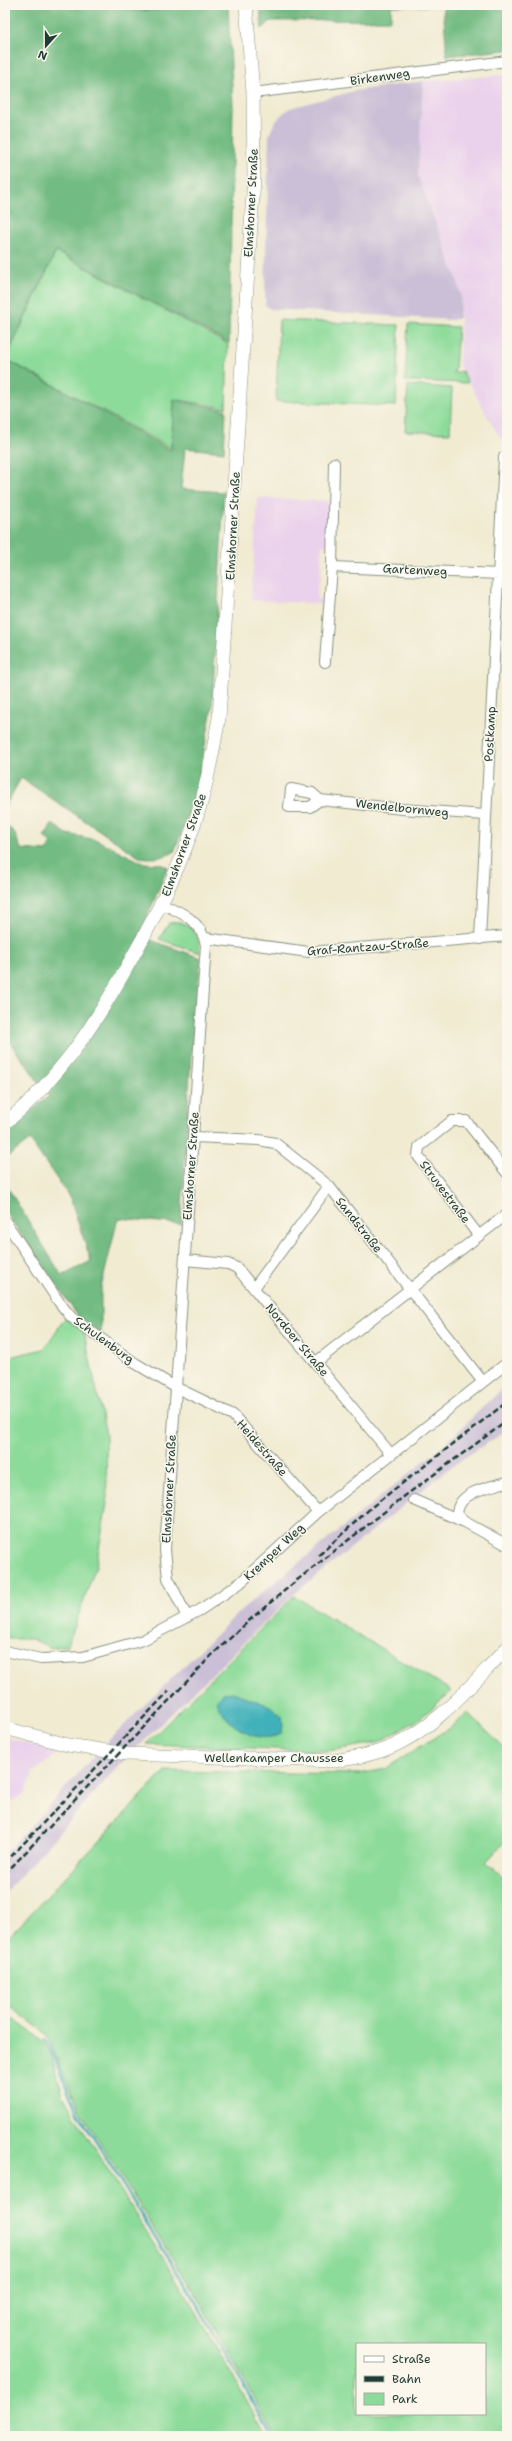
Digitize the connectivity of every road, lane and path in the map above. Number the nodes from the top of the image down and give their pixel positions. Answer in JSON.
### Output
{"nodes":[{"id":1,"x":246,"y":5,"type":"edge"},
{"id":2,"x":507,"y":61,"type":"edge"},
{"id":3,"x":253,"y":94,"type":"junction"},
{"id":4,"x":504,"y":457,"type":"dead end"},
{"id":5,"x":334,"y":463,"type":"dead end"},
{"id":6,"x":332,"y":567,"type":"junction"},
{"id":7,"x":502,"y":576,"type":"edge"},
{"id":8,"x":325,"y":662,"type":"dead end"},
{"id":9,"x":320,"y":800,"type":"dead end"},
{"id":10,"x":485,"y":815,"type":"junction"},
{"id":11,"x":162,"y":904,"type":"junction"},
{"id":12,"x":507,"y":936,"type":"edge"},
{"id":13,"x":205,"y":938,"type":"junction"},
{"id":14,"x":480,"y":938,"type":"junction"},
{"id":15,"x":5,"y":1123,"type":"edge"},
{"id":16,"x":194,"y":1137,"type":"junction"},
{"id":17,"x":507,"y":1173,"type":"edge"},
{"id":18,"x":329,"y":1186,"type":"junction"},
{"id":19,"x":507,"y":1214,"type":"edge"},
{"id":20,"x":5,"y":1221,"type":"edge"},
{"id":21,"x":479,"y":1236,"type":"junction"},
{"id":22,"x":185,"y":1260,"type":"junction"},
{"id":23,"x":254,"y":1288,"type":"junction"},
{"id":24,"x":410,"y":1289,"type":"junction"},
{"id":25,"x":316,"y":1362,"type":"junction"},
{"id":26,"x":507,"y":1363,"type":"edge"},
{"id":27,"x":482,"y":1382,"type":"junction"},
{"id":28,"x":175,"y":1387,"type":"junction"},
{"id":29,"x":390,"y":1453,"type":"junction"},
{"id":30,"x":507,"y":1482,"type":"edge"},
{"id":31,"x":414,"y":1500,"type":"dead end"},
{"id":32,"x":318,"y":1512,"type":"junction"},
{"id":33,"x":460,"y":1519,"type":"junction"},
{"id":34,"x":507,"y":1545,"type":"edge"},
{"id":35,"x":187,"y":1617,"type":"junction"},
{"id":36,"x":507,"y":1648,"type":"edge"},
{"id":37,"x":5,"y":1651,"type":"edge"},
{"id":38,"x":5,"y":1728,"type":"edge"}],
"edges":[{"from":1,"to":3,"type":"main road","name":"Elmshorner Straße"},
{"from":2,"to":3,"type":"street","name":"Birkenweg"},
{"from":3,"to":11,"type":"main road","name":"Elmshorner Straße"},
{"from":4,"to":7,"type":"street","name":"Postkamp"},
{"from":5,"to":6,"type":"street"},
{"from":6,"to":7,"type":"street","name":"Gartenweg"},
{"from":6,"to":8,"type":"street"},
{"from":7,"to":10,"type":"street","name":"Postkamp"},
{"from":9,"to":10,"type":"street","name":"Wendelbornweg"},
{"from":10,"to":14,"type":"street","name":"Postkamp"},
{"from":11,"to":13,"type":"street","name":"Elmshorner Straße"},
{"from":11,"to":15,"type":"main road"},
{"from":12,"to":14,"type":"street","name":"Graf-Rantzau-Straße"},
{"from":13,"to":14,"type":"street","name":"Graf-Rantzau-Straße"},
{"from":13,"to":16,"type":"street","name":"Elmshorner Straße"},
{"from":16,"to":18,"type":"street","name":"Sandstraße"},
{"from":16,"to":22,"type":"street","name":"Elmshorner Straße"},
{"from":17,"to":21,"type":"street","name":"Struvestraße"},
{"from":18,"to":23,"type":"street"},
{"from":18,"to":24,"type":"street","name":"Sandstraße"},
{"from":19,"to":21,"type":"street"},
{"from":20,"to":28,"type":"street","name":"Schulenburg"},
{"from":21,"to":24,"type":"street"},
{"from":22,"to":23,"type":"street","name":"Nordoer Straße"},
{"from":22,"to":28,"type":"street","name":"Elmshorner Straße"},
{"from":23,"to":25,"type":"street","name":"Nordoer Straße"},
{"from":24,"to":25,"type":"street"},
{"from":24,"to":27,"type":"street","name":"Sandstraße"},
{"from":25,"to":29,"type":"street","name":"Nordoer Straße"},
{"from":26,"to":27,"type":"street","name":"Kremper Weg"},
{"from":27,"to":29,"type":"street","name":"Kremper Weg"},
{"from":28,"to":32,"type":"street","name":"Heidestraße"},
{"from":28,"to":35,"type":"street","name":"Elmshorner Straße"},
{"from":29,"to":32,"type":"street","name":"Kremper Weg"},
{"from":30,"to":33,"type":"street"},
{"from":31,"to":33,"type":"street"},
{"from":32,"to":35,"type":"street","name":"Kremper Weg"},
{"from":33,"to":34,"type":"street"},
{"from":35,"to":37,"type":"street","name":"Kremper Weg"},
{"from":36,"to":38,"type":"main road","name":"Wellenkamper Chaussee"}]}
